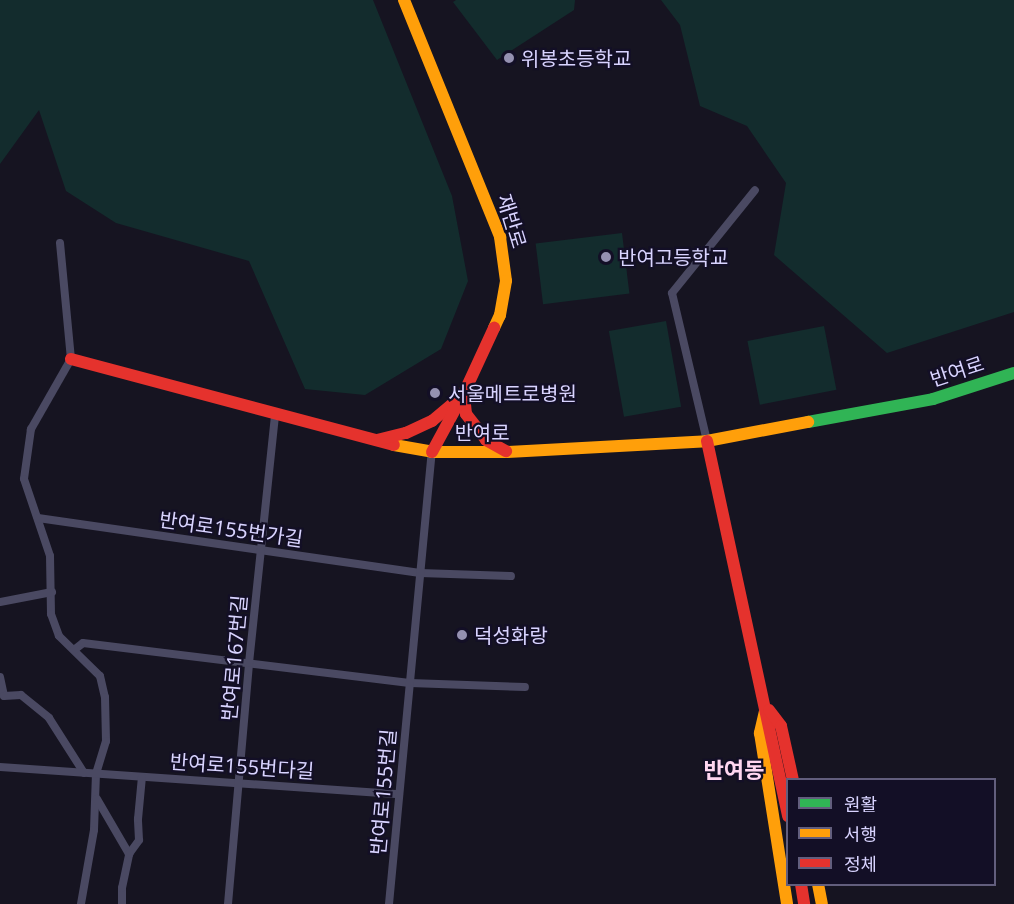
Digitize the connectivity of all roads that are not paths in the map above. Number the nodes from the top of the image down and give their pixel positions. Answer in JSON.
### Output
{"nodes":[{"id":1,"x":404,"y":0,"type":"edge"},
{"id":2,"x":754,"y":190,"type":"dead end"},
{"id":3,"x":60,"y":243,"type":"dead end"},
{"id":4,"x":71,"y":359,"type":"junction"},
{"id":5,"x":1014,"y":373,"type":"edge"},
{"id":6,"x":464,"y":393,"type":"junction"},
{"id":7,"x":275,"y":415,"type":"junction"},
{"id":8,"x":372,"y":441,"type":"junction"},
{"id":9,"x":707,"y":441,"type":"junction"},
{"id":10,"x":432,"y":452,"type":"junction"},
{"id":11,"x":507,"y":452,"type":"junction"},
{"id":12,"x":38,"y":518,"type":"junction"},
{"id":13,"x":261,"y":549,"type":"junction"},
{"id":14,"x":420,"y":573,"type":"junction"},
{"id":15,"x":511,"y":576,"type":"dead end"},
{"id":16,"x":52,"y":592,"type":"junction"},
{"id":17,"x":0,"y":602,"type":"edge"},
{"id":18,"x":74,"y":650,"type":"junction"},
{"id":19,"x":249,"y":663,"type":"junction"},
{"id":20,"x":0,"y":676,"type":"edge"},
{"id":21,"x":410,"y":683,"type":"junction"},
{"id":22,"x":525,"y":687,"type":"dead end"},
{"id":23,"x":766,"y":707,"type":"junction"},
{"id":24,"x":0,"y":767,"type":"edge"},
{"id":25,"x":84,"y":773,"type":"junction"},
{"id":26,"x":96,"y":773,"type":"junction"},
{"id":27,"x":142,"y":777,"type":"junction"},
{"id":28,"x":793,"y":778,"type":"edge"},
{"id":29,"x":239,"y":782,"type":"junction"},
{"id":30,"x":399,"y":794,"type":"junction"},
{"id":31,"x":97,"y":799,"type":"junction"},
{"id":32,"x":786,"y":806,"type":"edge"},
{"id":33,"x":129,"y":854,"type":"junction"},
{"id":34,"x":801,"y":886,"type":"edge"},
{"id":35,"x":818,"y":886,"type":"edge"},
{"id":36,"x":81,"y":904,"type":"edge"},
{"id":37,"x":122,"y":904,"type":"edge"},
{"id":38,"x":228,"y":904,"type":"edge"},
{"id":39,"x":389,"y":904,"type":"edge"},
{"id":40,"x":787,"y":904,"type":"edge"},
{"id":41,"x":804,"y":904,"type":"edge"},
{"id":42,"x":822,"y":904,"type":"edge"}],
"edges":[{"from":1,"to":6,"type":"main road","name":"재반로"},
{"from":2,"to":9,"type":"street"},
{"from":3,"to":4,"type":"street"},
{"from":4,"to":7,"type":"main road","name":"반여로"},
{"from":4,"to":12,"type":"street"},
{"from":5,"to":9,"type":"main road","name":"반여로"},
{"from":6,"to":8,"type":"main road"},
{"from":6,"to":10,"type":"main road","name":"재반로"},
{"from":6,"to":11,"type":"main road"},
{"from":7,"to":8,"type":"main road","name":"반여로"},
{"from":7,"to":13,"type":"street","name":"반여로167번길"},
{"from":8,"to":10,"type":"main road","name":"반여로"},
{"from":9,"to":11,"type":"main road","name":"반여로"},
{"from":9,"to":23,"type":"main road"},
{"from":10,"to":11,"type":"main road","name":"반여로"},
{"from":10,"to":14,"type":"street","name":"반여로155번길"},
{"from":12,"to":13,"type":"street","name":"반여로155번가길"},
{"from":12,"to":16,"type":"street"},
{"from":13,"to":14,"type":"street","name":"반여로155번가길"},
{"from":13,"to":19,"type":"street","name":"반여로167번길"},
{"from":14,"to":15,"type":"street"},
{"from":14,"to":21,"type":"street","name":"반여로155번길"},
{"from":16,"to":17,"type":"street"},
{"from":16,"to":18,"type":"street"},
{"from":18,"to":19,"type":"street"},
{"from":18,"to":26,"type":"street"},
{"from":19,"to":21,"type":"street"},
{"from":19,"to":29,"type":"street","name":"반여로167번길"},
{"from":20,"to":25,"type":"street"},
{"from":21,"to":22,"type":"street"},
{"from":21,"to":30,"type":"street","name":"반여로155번길"},
{"from":23,"to":28,"type":"main road"},
{"from":23,"to":32,"type":"main road"},
{"from":23,"to":40,"type":"main road"},
{"from":24,"to":25,"type":"street","name":"반여로155번다길"},
{"from":25,"to":26,"type":"street","name":"반여로155번다길"},
{"from":26,"to":27,"type":"street","name":"반여로155번다길"},
{"from":26,"to":31,"type":"street"},
{"from":27,"to":29,"type":"street","name":"반여로155번다길"},
{"from":27,"to":33,"type":"street"},
{"from":29,"to":30,"type":"street","name":"반여로155번다길"},
{"from":29,"to":38,"type":"street","name":"반여로167번길"},
{"from":30,"to":39,"type":"street","name":"반여로155번길"},
{"from":31,"to":33,"type":"street"},
{"from":31,"to":36,"type":"street"},
{"from":33,"to":37,"type":"street"},
{"from":34,"to":41,"type":"main road"},
{"from":35,"to":42,"type":"main road"}]}
